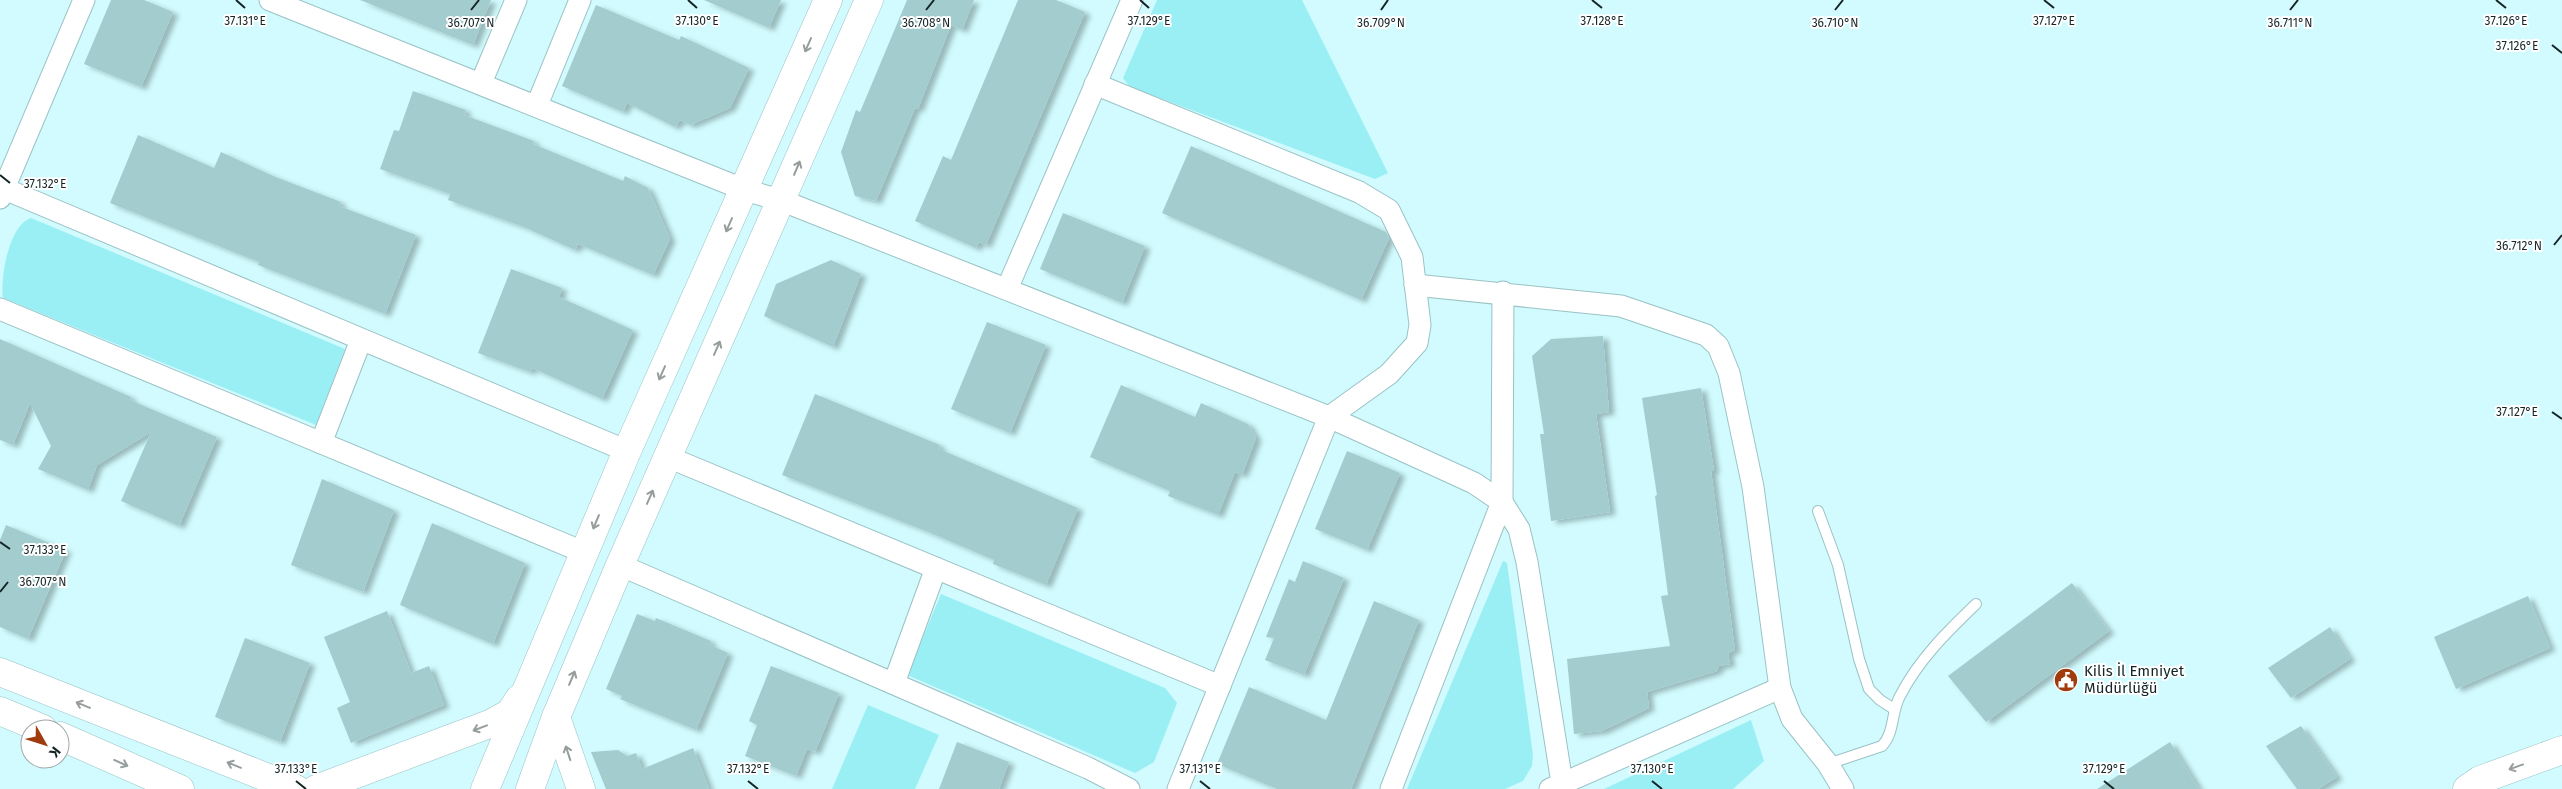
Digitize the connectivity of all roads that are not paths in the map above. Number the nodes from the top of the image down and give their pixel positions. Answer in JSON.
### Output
{"nodes":[{"id":1,"x":84,"y":0,"type":"edge"},
{"id":2,"x":270,"y":0,"type":"edge"},
{"id":3,"x":516,"y":0,"type":"edge"},
{"id":4,"x":580,"y":0,"type":"edge"},
{"id":5,"x":828,"y":0,"type":"edge"},
{"id":6,"x":869,"y":0,"type":"edge"},
{"id":7,"x":1132,"y":0,"type":"edge"},
{"id":8,"x":481,"y":83,"type":"junction"},
{"id":9,"x":1096,"y":84,"type":"junction"},
{"id":10,"x":537,"y":105,"type":"junction"},
{"id":11,"x":745,"y":190,"type":"junction"},
{"id":12,"x":1,"y":191,"type":"edge"},
{"id":13,"x":783,"y":201,"type":"junction"},
{"id":14,"x":1416,"y":285,"type":"junction"},
{"id":15,"x":1007,"y":289,"type":"junction"},
{"id":16,"x":1503,"y":292,"type":"junction"},
{"id":17,"x":0,"y":309,"type":"edge"},
{"id":18,"x":362,"y":340,"type":"junction"},
{"id":19,"x":1329,"y":417,"type":"junction"},
{"id":20,"x":321,"y":443,"type":"junction"},
{"id":21,"x":627,"y":451,"type":"junction"},
{"id":22,"x":668,"y":457,"type":"junction"},
{"id":23,"x":1502,"y":502,"type":"junction"},
{"id":24,"x":1818,"y":511,"type":"dead end"},
{"id":25,"x":583,"y":552,"type":"junction"},
{"id":26,"x":620,"y":564,"type":"junction"},
{"id":27,"x":936,"y":568,"type":"junction"},
{"id":28,"x":1976,"y":604,"type":"dead end"},
{"id":29,"x":0,"y":672,"type":"edge"},
{"id":30,"x":894,"y":684,"type":"junction"},
{"id":31,"x":528,"y":686,"type":"junction"},
{"id":32,"x":1220,"y":686,"type":"junction"},
{"id":33,"x":1780,"y":688,"type":"junction"},
{"id":34,"x":1894,"y":709,"type":"junction"},
{"id":35,"x":0,"y":711,"type":"edge"},
{"id":36,"x":556,"y":717,"type":"junction"},
{"id":37,"x":20,"y":719,"type":"edge"},
{"id":38,"x":70,"y":740,"type":"edge"},
{"id":39,"x":2562,"y":750,"type":"edge"},
{"id":40,"x":1828,"y":764,"type":"junction"},
{"id":41,"x":1556,"y":786,"type":"edge"},
{"id":42,"x":1838,"y":787,"type":"edge"},
{"id":43,"x":180,"y":789,"type":"edge"},
{"id":44,"x":296,"y":789,"type":"edge"},
{"id":45,"x":316,"y":789,"type":"edge"},
{"id":46,"x":485,"y":789,"type":"edge"},
{"id":47,"x":530,"y":789,"type":"edge"},
{"id":48,"x":581,"y":789,"type":"edge"},
{"id":49,"x":1130,"y":789,"type":"edge"},
{"id":50,"x":1178,"y":789,"type":"edge"},
{"id":51,"x":1391,"y":789,"type":"edge"},
{"id":52,"x":2467,"y":789,"type":"edge"}],
"edges":[{"from":1,"to":12,"type":"street"},
{"from":2,"to":8,"type":"street"},
{"from":3,"to":8,"type":"street"},
{"from":4,"to":10,"type":"street"},
{"from":5,"to":11,"type":"street","one_way":true},
{"from":13,"to":6,"type":"street","one_way":true},
{"from":7,"to":9,"type":"street"},
{"from":8,"to":10,"type":"street"},
{"from":9,"to":14,"type":"street"},
{"from":9,"to":15,"type":"street"},
{"from":10,"to":11,"type":"street"},
{"from":11,"to":13,"type":"street"},
{"from":11,"to":21,"type":"street","one_way":true},
{"from":12,"to":18,"type":"street"},
{"from":13,"to":15,"type":"street"},
{"from":22,"to":13,"type":"street","one_way":true},
{"from":14,"to":16,"type":"street"},
{"from":14,"to":19,"type":"street"},
{"from":15,"to":19,"type":"street"},
{"from":16,"to":23,"type":"street"},
{"from":16,"to":33,"type":"street"},
{"from":17,"to":20,"type":"street"},
{"from":18,"to":20,"type":"street"},
{"from":18,"to":21,"type":"street"},
{"from":19,"to":23,"type":"street"},
{"from":19,"to":32,"type":"street"},
{"from":20,"to":25,"type":"street"},
{"from":21,"to":25,"type":"street","one_way":true},
{"from":26,"to":22,"type":"street","one_way":true},
{"from":22,"to":27,"type":"street"},
{"from":23,"to":41,"type":"street"},
{"from":23,"to":51,"type":"street"},
{"from":24,"to":34,"type":"lane"},
{"from":25,"to":31,"type":"street"},
{"from":26,"to":30,"type":"street"},
{"from":36,"to":26,"type":"street","one_way":true},
{"from":27,"to":30,"type":"street"},
{"from":27,"to":32,"type":"street"},
{"from":28,"to":34,"type":"lane"},
{"from":44,"to":29,"type":"street","one_way":true},
{"from":30,"to":49,"type":"street"},
{"from":31,"to":45,"type":"street","one_way":true},
{"from":31,"to":46,"type":"street"},
{"from":32,"to":50,"type":"street"},
{"from":33,"to":40,"type":"street"},
{"from":33,"to":41,"type":"street"},
{"from":34,"to":40,"type":"lane"},
{"from":35,"to":37,"type":"street"},
{"from":36,"to":47,"type":"street"},
{"from":48,"to":36,"type":"street","one_way":true},
{"from":38,"to":43,"type":"street","one_way":true},
{"from":39,"to":52,"type":"street","one_way":true},
{"from":40,"to":42,"type":"street"}]}
